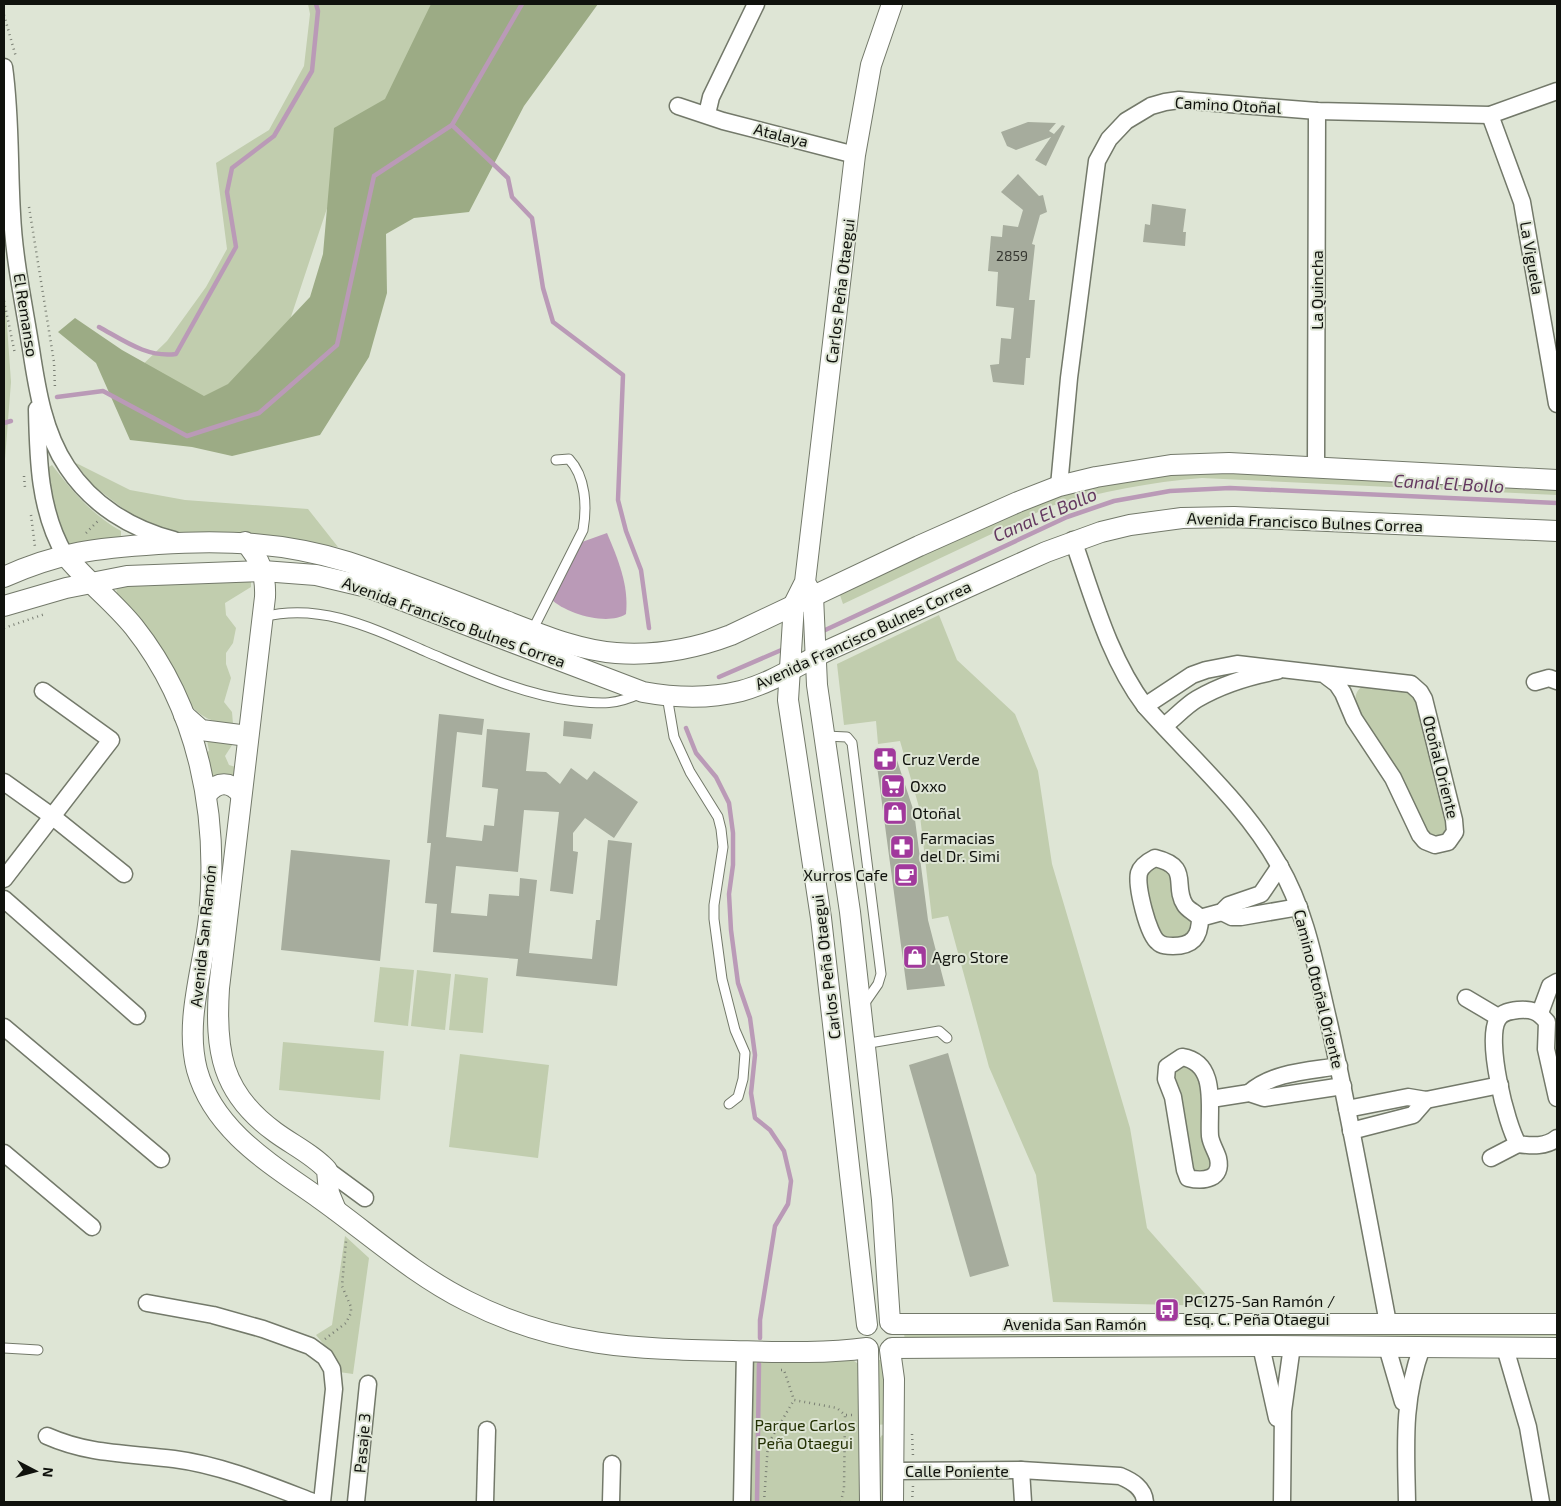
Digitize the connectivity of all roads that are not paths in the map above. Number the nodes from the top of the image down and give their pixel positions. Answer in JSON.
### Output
{"nodes":[{"id":1,"x":756,"y":4,"type":"edge"},
{"id":2,"x":892,"y":4,"type":"edge"},
{"id":3,"x":10,"y":66,"type":"edge"},
{"id":4,"x":1557,"y":92,"type":"edge"},
{"id":5,"x":678,"y":106,"type":"dead end"},
{"id":6,"x":1317,"y":111,"type":"junction"},
{"id":7,"x":707,"y":114,"type":"junction"},
{"id":8,"x":1490,"y":115,"type":"junction"},
{"id":9,"x":855,"y":155,"type":"junction"},
{"id":10,"x":37,"y":384,"type":"junction"},
{"id":11,"x":1557,"y":404,"type":"edge"},
{"id":12,"x":556,"y":460,"type":"dead end"},
{"id":13,"x":1316,"y":468,"type":"junction"},
{"id":14,"x":1557,"y":480,"type":"edge"},
{"id":15,"x":1059,"y":486,"type":"junction"},
{"id":16,"x":1557,"y":531,"type":"edge"},
{"id":17,"x":1073,"y":540,"type":"junction"},
{"id":18,"x":245,"y":542,"type":"junction"},
{"id":19,"x":183,"y":543,"type":"junction"},
{"id":20,"x":134,"y":546,"type":"junction"},
{"id":21,"x":64,"y":555,"type":"junction"},
{"id":22,"x":263,"y":571,"type":"junction"},
{"id":23,"x":8,"y":575,"type":"edge"},
{"id":24,"x":91,"y":582,"type":"junction"},
{"id":25,"x":810,"y":597,"type":"junction"},
{"id":26,"x":13,"y":602,"type":"edge"},
{"id":27,"x":793,"y":611,"type":"junction"},
{"id":28,"x":263,"y":618,"type":"junction"},
{"id":29,"x":532,"y":631,"type":"junction"},
{"id":30,"x":814,"y":651,"type":"junction"},
{"id":31,"x":790,"y":663,"type":"junction"},
{"id":32,"x":1283,"y":670,"type":"junction"},
{"id":33,"x":1325,"y":675,"type":"junction"},
{"id":34,"x":1364,"y":678,"type":"junction"},
{"id":35,"x":1557,"y":681,"type":"edge"},
{"id":36,"x":1535,"y":682,"type":"dead end"},
{"id":37,"x":43,"y":692,"type":"dead end"},
{"id":38,"x":644,"y":692,"type":"junction"},
{"id":39,"x":667,"y":696,"type":"junction"},
{"id":40,"x":1145,"y":706,"type":"junction"},
{"id":41,"x":1349,"y":708,"type":"junction"},
{"id":42,"x":184,"y":715,"type":"junction"},
{"id":43,"x":1164,"y":726,"type":"junction"},
{"id":44,"x":248,"y":736,"type":"junction"},
{"id":45,"x":826,"y":736,"type":"junction"},
{"id":46,"x":4,"y":782,"type":"edge"},
{"id":47,"x":207,"y":794,"type":"junction"},
{"id":48,"x":241,"y":794,"type":"junction"},
{"id":49,"x":53,"y":817,"type":"junction"},
{"id":50,"x":1280,"y":866,"type":"junction"},
{"id":51,"x":124,"y":874,"type":"dead end"},
{"id":52,"x":4,"y":879,"type":"edge"},
{"id":53,"x":4,"y":899,"type":"edge"},
{"id":54,"x":1299,"y":907,"type":"junction"},
{"id":55,"x":850,"y":912,"type":"junction"},
{"id":56,"x":1222,"y":912,"type":"junction"},
{"id":57,"x":821,"y":918,"type":"junction"},
{"id":58,"x":1200,"y":918,"type":"junction"},
{"id":59,"x":853,"y":945,"type":"junction"},
{"id":60,"x":824,"y":949,"type":"junction"},
{"id":61,"x":1557,"y":982,"type":"edge"},
{"id":62,"x":1466,"y":998,"type":"dead end"},
{"id":63,"x":861,"y":1009,"type":"junction"},
{"id":64,"x":1540,"y":1013,"type":"junction"},
{"id":65,"x":136,"y":1016,"type":"dead end"},
{"id":66,"x":1498,"y":1018,"type":"junction"},
{"id":67,"x":4,"y":1027,"type":"edge"},
{"id":68,"x":947,"y":1038,"type":"dead end"},
{"id":69,"x":864,"y":1044,"type":"junction"},
{"id":70,"x":1339,"y":1066,"type":"junction"},
{"id":71,"x":1500,"y":1085,"type":"junction"},
{"id":72,"x":1343,"y":1086,"type":"junction"},
{"id":73,"x":1249,"y":1093,"type":"junction"},
{"id":74,"x":1557,"y":1098,"type":"edge"},
{"id":75,"x":1212,"y":1099,"type":"junction"},
{"id":76,"x":1426,"y":1100,"type":"junction"},
{"id":77,"x":729,"y":1104,"type":"dead end"},
{"id":78,"x":1347,"y":1108,"type":"junction"},
{"id":79,"x":1351,"y":1131,"type":"junction"},
{"id":80,"x":1557,"y":1140,"type":"edge"},
{"id":81,"x":1518,"y":1144,"type":"junction"},
{"id":82,"x":4,"y":1153,"type":"edge"},
{"id":83,"x":1491,"y":1158,"type":"dead end"},
{"id":84,"x":161,"y":1159,"type":"dead end"},
{"id":85,"x":327,"y":1170,"type":"junction"},
{"id":86,"x":364,"y":1198,"type":"dead end"},
{"id":87,"x":336,"y":1210,"type":"junction"},
{"id":88,"x":92,"y":1227,"type":"dead end"},
{"id":89,"x":147,"y":1303,"type":"dead end"},
{"id":90,"x":891,"y":1323,"type":"junction"},
{"id":91,"x":1388,"y":1323,"type":"junction"},
{"id":92,"x":1557,"y":1324,"type":"edge"},
{"id":93,"x":867,"y":1325,"type":"junction"},
{"id":94,"x":1261,"y":1346,"type":"junction"},
{"id":95,"x":1292,"y":1346,"type":"junction"},
{"id":96,"x":1387,"y":1347,"type":"junction"},
{"id":97,"x":1422,"y":1347,"type":"junction"},
{"id":98,"x":4,"y":1348,"type":"edge"},
{"id":99,"x":1505,"y":1348,"type":"junction"},
{"id":100,"x":1557,"y":1348,"type":"edge"},
{"id":101,"x":867,"y":1349,"type":"junction"},
{"id":102,"x":891,"y":1349,"type":"junction"},
{"id":103,"x":38,"y":1350,"type":"dead end"},
{"id":104,"x":745,"y":1351,"type":"junction"},
{"id":105,"x":368,"y":1384,"type":"dead end"},
{"id":106,"x":1406,"y":1426,"type":"junction"},
{"id":107,"x":487,"y":1430,"type":"dead end"},
{"id":108,"x":47,"y":1436,"type":"dead end"},
{"id":109,"x":893,"y":1436,"type":"junction"},
{"id":110,"x":870,"y":1439,"type":"junction"},
{"id":111,"x":1281,"y":1444,"type":"junction"},
{"id":112,"x":612,"y":1464,"type":"dead end"},
{"id":113,"x":1020,"y":1470,"type":"junction"},
{"id":114,"x":893,"y":1471,"type":"junction"},
{"id":115,"x":313,"y":1502,"type":"edge"},
{"id":116,"x":322,"y":1502,"type":"edge"},
{"id":117,"x":356,"y":1502,"type":"edge"},
{"id":118,"x":486,"y":1502,"type":"edge"},
{"id":119,"x":611,"y":1502,"type":"edge"},
{"id":120,"x":742,"y":1502,"type":"edge"},
{"id":121,"x":870,"y":1502,"type":"edge"},
{"id":122,"x":893,"y":1502,"type":"edge"},
{"id":123,"x":1023,"y":1502,"type":"edge"},
{"id":124,"x":1145,"y":1502,"type":"edge"},
{"id":125,"x":1282,"y":1502,"type":"edge"},
{"id":126,"x":1407,"y":1502,"type":"edge"},
{"id":127,"x":1540,"y":1502,"type":"edge"}],
"edges":[{"from":1,"to":7,"type":"street"},
{"from":2,"to":9,"type":"street","name":"Carlos Peña Otaegui"},
{"from":3,"to":10,"type":"street","name":"El Remanso"},
{"from":4,"to":8,"type":"street","name":"Camino Otoñal"},
{"from":5,"to":7,"type":"street","name":"Atalaya"},
{"from":6,"to":8,"type":"street","name":"Camino Otoñal"},
{"from":6,"to":13,"type":"street","name":"La Quincha"},
{"from":6,"to":15,"type":"street","name":"Camino Otoñal"},
{"from":7,"to":9,"type":"street","name":"Atalaya"},
{"from":8,"to":11,"type":"street","name":"La Viguela"},
{"from":9,"to":25,"type":"street","name":"Carlos Peña Otaegui"},
{"from":10,"to":19,"type":"street","name":"El Remanso"},
{"from":10,"to":21,"type":"street","name":"El Remanso"},
{"from":12,"to":29,"type":"lane"},
{"from":13,"to":14,"type":"street"},
{"from":13,"to":15,"type":"street"},
{"from":15,"to":25,"type":"street"},
{"from":16,"to":17,"type":"street","name":"Avenida Francisco Bulnes Correa"},
{"from":17,"to":30,"type":"street","name":"Avenida Francisco Bulnes Correa"},
{"from":17,"to":40,"type":"street","name":"Camino Otoñal Oriente"},
{"from":18,"to":19,"type":"street","name":"Avenida Francisco Bulnes Correa"},
{"from":18,"to":22,"type":"street","name":"Avenida San Ramón"},
{"from":18,"to":29,"type":"street","name":"Avenida Francisco Bulnes Correa"},
{"from":19,"to":20,"type":"street","name":"Avenida Francisco Bulnes Correa"},
{"from":20,"to":21,"type":"street","name":"Avenida Francisco Bulnes Correa"},
{"from":20,"to":24,"type":"street"},
{"from":21,"to":23,"type":"street","name":"Avenida Francisco Bulnes Correa"},
{"from":21,"to":24,"type":"street","name":"Avenida San Ramón"},
{"from":22,"to":24,"type":"street","name":"Avenida Francisco Bulnes Correa"},
{"from":22,"to":28,"type":"street","name":"Avenida San Ramón"},
{"from":22,"to":38,"type":"street","name":"Avenida Francisco Bulnes Correa"},
{"from":23,"to":26,"type":"street"},
{"from":24,"to":26,"type":"street","name":"Avenida Francisco Bulnes Correa"},
{"from":24,"to":42,"type":"street","name":"Avenida San Ramón"},
{"from":25,"to":27,"type":"street","name":"Carlos Peña Otaegui"},
{"from":25,"to":30,"type":"street","name":"Carlos Peña Otaegui"},
{"from":27,"to":29,"type":"street","name":"Avenida Francisco Bulnes Correa"},
{"from":27,"to":31,"type":"street","name":"Carlos Peña Otaegui"},
{"from":28,"to":38,"type":"lane"},
{"from":28,"to":44,"type":"street","name":"Avenida San Ramón"},
{"from":30,"to":31,"type":"street","name":"Avenida Francisco Bulnes Correa"},
{"from":30,"to":45,"type":"street","name":"Carlos Peña Otaegui"},
{"from":31,"to":39,"type":"street","name":"Avenida Francisco Bulnes Correa"},
{"from":31,"to":57,"type":"street","name":"Carlos Peña Otaegui"},
{"from":32,"to":33,"type":"street","name":"Otoñal Oriente"},
{"from":32,"to":40,"type":"street","name":"Otoñal Oriente"},
{"from":32,"to":43,"type":"street","name":"Otoñal Oriente"},
{"from":33,"to":34,"type":"street","name":"Otoñal Oriente"},
{"from":33,"to":41,"type":"street","name":"Otoñal Oriente"},
{"from":34,"to":41,"type":"street"},
{"from":34,"to":41,"type":"street","name":"Otoñal Oriente"},
{"from":35,"to":36,"type":"street"},
{"from":37,"to":49,"type":"street"},
{"from":38,"to":39,"type":"street","name":"Avenida Francisco Bulnes Correa"},
{"from":39,"to":77,"type":"lane"},
{"from":40,"to":43,"type":"street","name":"Camino Otoñal Oriente"},
{"from":42,"to":44,"type":"street"},
{"from":42,"to":47,"type":"street","name":"Avenida San Ramón"},
{"from":43,"to":50,"type":"street","name":"Camino Otoñal Oriente"},
{"from":44,"to":48,"type":"street","name":"Avenida San Ramón"},
{"from":45,"to":55,"type":"street","name":"Carlos Peña Otaegui"},
{"from":45,"to":63,"type":"lane"},
{"from":46,"to":49,"type":"street"},
{"from":47,"to":48,"type":"street"},
{"from":47,"to":87,"type":"street","name":"Avenida San Ramón"},
{"from":48,"to":85,"type":"street","name":"Avenida San Ramón"},
{"from":49,"to":51,"type":"street"},
{"from":49,"to":52,"type":"street"},
{"from":50,"to":54,"type":"street","name":"Camino Otoñal Oriente"},
{"from":50,"to":56,"type":"street"},
{"from":53,"to":65,"type":"street"},
{"from":54,"to":56,"type":"street"},
{"from":54,"to":70,"type":"street","name":"Camino Otoñal Oriente"},
{"from":55,"to":57,"type":"street"},
{"from":55,"to":59,"type":"street","name":"Carlos Peña Otaegui"},
{"from":56,"to":58,"type":"street"},
{"from":57,"to":60,"type":"street","name":"Carlos Peña Otaegui"},
{"from":58,"to":58,"type":"street"},
{"from":59,"to":60,"type":"street"},
{"from":59,"to":63,"type":"street","name":"Carlos Peña Otaegui"},
{"from":60,"to":93,"type":"street","name":"Carlos Peña Otaegui"},
{"from":61,"to":64,"type":"street"},
{"from":62,"to":66,"type":"street"},
{"from":63,"to":69,"type":"street","name":"Carlos Peña Otaegui"},
{"from":64,"to":66,"type":"street"},
{"from":64,"to":74,"type":"street"},
{"from":66,"to":71,"type":"street"},
{"from":67,"to":84,"type":"street"},
{"from":68,"to":69,"type":"lane"},
{"from":69,"to":90,"type":"street","name":"Carlos Peña Otaegui"},
{"from":70,"to":72,"type":"street","name":"Camino Otoñal Oriente"},
{"from":70,"to":73,"type":"street"},
{"from":71,"to":76,"type":"street"},
{"from":71,"to":81,"type":"street"},
{"from":72,"to":73,"type":"street"},
{"from":72,"to":78,"type":"street","name":"Camino Otoñal Oriente"},
{"from":73,"to":75,"type":"street"},
{"from":75,"to":75,"type":"street"},
{"from":76,"to":78,"type":"street"},
{"from":76,"to":79,"type":"street"},
{"from":78,"to":79,"type":"street","name":"Camino Otoñal Oriente"},
{"from":79,"to":91,"type":"street","name":"Camino Otoñal Oriente"},
{"from":80,"to":81,"type":"street"},
{"from":81,"to":83,"type":"street"},
{"from":82,"to":88,"type":"street"},
{"from":85,"to":86,"type":"street","name":"Avenida San Ramón"},
{"from":85,"to":87,"type":"street"},
{"from":87,"to":104,"type":"street","name":"Avenida San Ramón"},
{"from":89,"to":116,"type":"street"},
{"from":90,"to":91,"type":"street","name":"Avenida San Ramón"},
{"from":90,"to":93,"type":"street"},
{"from":90,"to":102,"type":"street"},
{"from":91,"to":92,"type":"street","name":"Avenida San Ramón"},
{"from":93,"to":101,"type":"street"},
{"from":94,"to":95,"type":"street","name":"Avenida San Ramón"},
{"from":94,"to":102,"type":"street","name":"Avenida San Ramón"},
{"from":94,"to":111,"type":"street"},
{"from":95,"to":96,"type":"street","name":"Avenida San Ramón"},
{"from":95,"to":111,"type":"street"},
{"from":96,"to":97,"type":"street","name":"Avenida San Ramón"},
{"from":96,"to":106,"type":"street"},
{"from":97,"to":99,"type":"street","name":"Avenida San Ramón"},
{"from":97,"to":106,"type":"street"},
{"from":98,"to":103,"type":"lane"},
{"from":99,"to":100,"type":"street","name":"Avenida San Ramón"},
{"from":99,"to":127,"type":"street"},
{"from":101,"to":102,"type":"street"},
{"from":101,"to":104,"type":"street","name":"Avenida San Ramón"},
{"from":101,"to":110,"type":"street"},
{"from":102,"to":109,"type":"street"},
{"from":104,"to":120,"type":"street"},
{"from":105,"to":117,"type":"street","name":"Pasaje 3"},
{"from":106,"to":126,"type":"street"},
{"from":107,"to":118,"type":"street"},
{"from":108,"to":115,"type":"street"},
{"from":109,"to":110,"type":"street"},
{"from":109,"to":114,"type":"street"},
{"from":110,"to":121,"type":"street"},
{"from":111,"to":125,"type":"street"},
{"from":112,"to":119,"type":"street"},
{"from":113,"to":114,"type":"street","name":"Calle Poniente"},
{"from":113,"to":123,"type":"street","name":"Calle Poniente"},
{"from":113,"to":124,"type":"street","name":"Calle Poniente"},
{"from":114,"to":122,"type":"street"}]}
